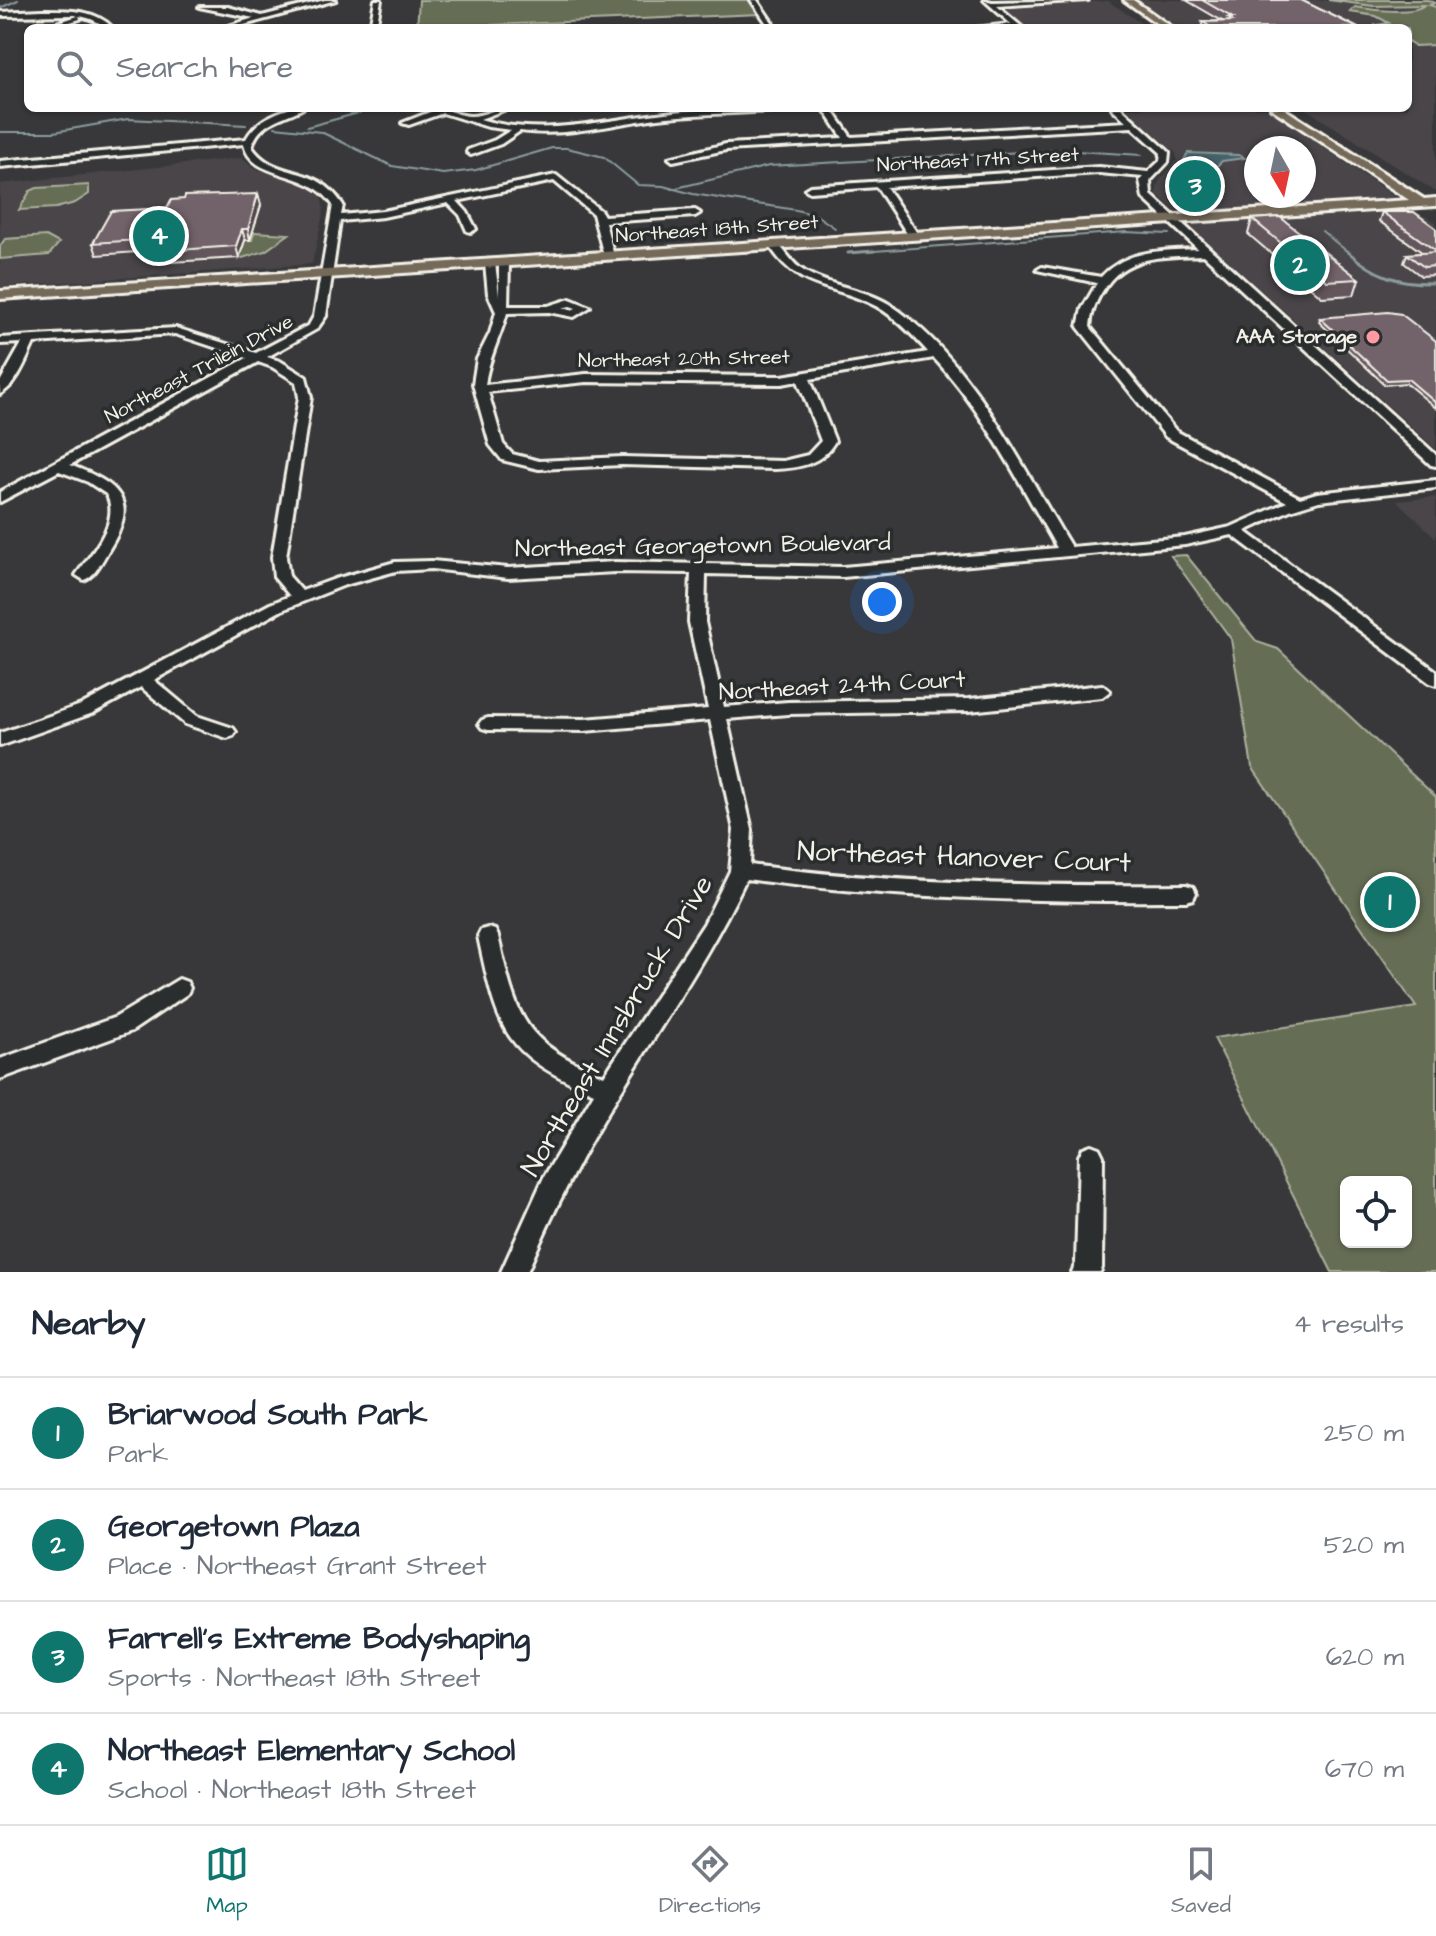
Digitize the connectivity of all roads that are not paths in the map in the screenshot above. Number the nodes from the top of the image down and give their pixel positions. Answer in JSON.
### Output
{"nodes":[{"id":1,"x":333,"y":0,"type":"edge"},
{"id":2,"x":378,"y":0,"type":"edge"},
{"id":3,"x":754,"y":0,"type":"edge"},
{"id":4,"x":1085,"y":0,"type":"edge"},
{"id":5,"x":1115,"y":0,"type":"edge"},
{"id":6,"x":1128,"y":0,"type":"edge"},
{"id":7,"x":989,"y":2,"type":"edge"},
{"id":8,"x":202,"y":7,"type":"dead end"},
{"id":9,"x":0,"y":14,"type":"edge"},
{"id":10,"x":87,"y":15,"type":"junction"},
{"id":11,"x":261,"y":19,"type":"junction"},
{"id":12,"x":57,"y":24,"type":"edge"},
{"id":13,"x":107,"y":24,"type":"edge"},
{"id":14,"x":241,"y":24,"type":"edge"},
{"id":15,"x":374,"y":24,"type":"edge"},
{"id":16,"x":770,"y":24,"type":"edge"},
{"id":17,"x":1015,"y":24,"type":"edge"},
{"id":18,"x":1150,"y":24,"type":"edge"},
{"id":19,"x":1163,"y":24,"type":"edge"},
{"id":20,"x":290,"y":112,"type":"edge"},
{"id":21,"x":433,"y":112,"type":"edge"},
{"id":22,"x":449,"y":112,"type":"edge"},
{"id":23,"x":492,"y":112,"type":"edge"},
{"id":24,"x":720,"y":112,"type":"edge"},
{"id":25,"x":830,"y":112,"type":"edge"},
{"id":26,"x":1121,"y":112,"type":"edge"},
{"id":27,"x":1282,"y":112,"type":"edge"},
{"id":28,"x":1298,"y":112,"type":"edge"},
{"id":29,"x":470,"y":119,"type":"junction"},
{"id":30,"x":406,"y":123,"type":"dead end"},
{"id":31,"x":1135,"y":124,"type":"junction"},
{"id":32,"x":517,"y":130,"type":"junction"},
{"id":33,"x":849,"y":140,"type":"junction"},
{"id":34,"x":249,"y":141,"type":"junction"},
{"id":35,"x":471,"y":152,"type":"dead end"},
{"id":36,"x":673,"y":158,"type":"dead end"},
{"id":37,"x":0,"y":164,"type":"edge"},
{"id":38,"x":1148,"y":175,"type":"junction"},
{"id":39,"x":879,"y":183,"type":"junction"},
{"id":40,"x":810,"y":189,"type":"dead end"},
{"id":41,"x":451,"y":201,"type":"junction"},
{"id":42,"x":1436,"y":201,"type":"edge"},
{"id":43,"x":1421,"y":203,"type":"junction"},
{"id":44,"x":695,"y":213,"type":"dead end"},
{"id":45,"x":1436,"y":213,"type":"edge"},
{"id":46,"x":337,"y":218,"type":"junction"},
{"id":47,"x":602,"y":219,"type":"junction"},
{"id":48,"x":1171,"y":219,"type":"junction"},
{"id":49,"x":471,"y":229,"type":"dead end"},
{"id":50,"x":914,"y":236,"type":"junction"},
{"id":51,"x":774,"y":245,"type":"junction"},
{"id":52,"x":1206,"y":252,"type":"junction"},
{"id":53,"x":609,"y":256,"type":"junction"},
{"id":54,"x":497,"y":263,"type":"junction"},
{"id":55,"x":1042,"y":270,"type":"dead end"},
{"id":56,"x":327,"y":274,"type":"junction"},
{"id":57,"x":1103,"y":281,"type":"junction"},
{"id":58,"x":0,"y":295,"type":"edge"},
{"id":59,"x":549,"y":309,"type":"dead end"},
{"id":60,"x":500,"y":310,"type":"junction"},
{"id":61,"x":30,"y":339,"type":"junction"},
{"id":62,"x":0,"y":341,"type":"edge"},
{"id":63,"x":935,"y":354,"type":"junction"},
{"id":64,"x":257,"y":357,"type":"junction"},
{"id":65,"x":803,"y":377,"type":"junction"},
{"id":66,"x":480,"y":389,"type":"junction"},
{"id":67,"x":0,"y":390,"type":"edge"},
{"id":68,"x":1436,"y":462,"type":"edge"},
{"id":69,"x":59,"y":466,"type":"junction"},
{"id":70,"x":1436,"y":484,"type":"edge"},
{"id":71,"x":0,"y":498,"type":"edge"},
{"id":72,"x":1298,"y":502,"type":"junction"},
{"id":73,"x":1235,"y":530,"type":"junction"},
{"id":74,"x":1067,"y":553,"type":"junction"},
{"id":75,"x":699,"y":569,"type":"junction"},
{"id":76,"x":84,"y":575,"type":"dead end"},
{"id":77,"x":299,"y":597,"type":"junction"},
{"id":78,"x":142,"y":679,"type":"junction"},
{"id":79,"x":1436,"y":679,"type":"edge"},
{"id":80,"x":1102,"y":691,"type":"dead end"},
{"id":81,"x":718,"y":715,"type":"junction"},
{"id":82,"x":488,"y":724,"type":"dead end"},
{"id":83,"x":227,"y":732,"type":"dead end"},
{"id":84,"x":0,"y":740,"type":"edge"},
{"id":85,"x":740,"y":871,"type":"junction"},
{"id":86,"x":1186,"y":893,"type":"dead end"},
{"id":87,"x":488,"y":936,"type":"dead end"},
{"id":88,"x":179,"y":988,"type":"dead end"},
{"id":89,"x":0,"y":1069,"type":"edge"},
{"id":90,"x":609,"y":1089,"type":"junction"},
{"id":91,"x":1091,"y":1156,"type":"dead end"},
{"id":92,"x":514,"y":1272,"type":"edge"},
{"id":93,"x":1085,"y":1272,"type":"edge"}],
"edges":[{"from":1,"to":11,"type":"street"},
{"from":2,"to":15,"type":"street"},
{"from":3,"to":16,"type":"street"},
{"from":4,"to":7,"type":"street"},
{"from":5,"to":18,"type":"main road"},
{"from":6,"to":19,"type":"main road"},
{"from":7,"to":17,"type":"street"},
{"from":8,"to":11,"type":"street"},
{"from":9,"to":10,"type":"street"},
{"from":10,"to":12,"type":"street"},
{"from":10,"to":13,"type":"street"},
{"from":11,"to":14,"type":"street"},
{"from":20,"to":34,"type":"street"},
{"from":21,"to":30,"type":"street"},
{"from":22,"to":29,"type":"street"},
{"from":23,"to":29,"type":"street"},
{"from":24,"to":32,"type":"street"},
{"from":25,"to":33,"type":"street"},
{"from":26,"to":31,"type":"street"},
{"from":27,"to":43,"type":"main road"},
{"from":28,"to":42,"type":"main road"},
{"from":29,"to":32,"type":"street"},
{"from":31,"to":33,"type":"street"},
{"from":31,"to":38,"type":"street"},
{"from":32,"to":35,"type":"street"},
{"from":33,"to":36,"type":"street"},
{"from":34,"to":37,"type":"street"},
{"from":34,"to":46,"type":"street"},
{"from":38,"to":39,"type":"street","name":"Northeast 17th Street"},
{"from":38,"to":48,"type":"street"},
{"from":39,"to":40,"type":"street","name":"Northeast 17th Street"},
{"from":39,"to":50,"type":"street"},
{"from":41,"to":46,"type":"street"},
{"from":41,"to":47,"type":"street"},
{"from":41,"to":49,"type":"street"},
{"from":42,"to":43,"type":"main road","name":"Northeast 18th Street"},
{"from":43,"to":45,"type":"main road"},
{"from":43,"to":48,"type":"main road","name":"Northeast 18th Street"},
{"from":44,"to":47,"type":"street"},
{"from":46,"to":56,"type":"street","name":"Northeast Trilein Drive"},
{"from":47,"to":53,"type":"street"},
{"from":48,"to":50,"type":"main road","name":"Northeast 18th Street"},
{"from":48,"to":52,"type":"street"},
{"from":50,"to":51,"type":"main road","name":"Northeast 18th Street"},
{"from":51,"to":53,"type":"main road","name":"Northeast 18th Street"},
{"from":51,"to":63,"type":"street"},
{"from":52,"to":57,"type":"street"},
{"from":52,"to":68,"type":"street"},
{"from":53,"to":54,"type":"main road","name":"Northeast 18th Street"},
{"from":54,"to":56,"type":"main road","name":"Northeast 18th Street"},
{"from":54,"to":60,"type":"street"},
{"from":55,"to":57,"type":"street"},
{"from":56,"to":58,"type":"main road","name":"Northeast 18th Street"},
{"from":56,"to":64,"type":"street","name":"Northeast Trilein Drive"},
{"from":57,"to":72,"type":"street"},
{"from":59,"to":60,"type":"street"},
{"from":60,"to":66,"type":"street"},
{"from":61,"to":62,"type":"street"},
{"from":61,"to":64,"type":"street"},
{"from":61,"to":67,"type":"street"},
{"from":63,"to":65,"type":"street","name":"Northeast 20th Street"},
{"from":63,"to":74,"type":"street"},
{"from":64,"to":69,"type":"street","name":"Northeast Trilein Drive"},
{"from":64,"to":77,"type":"street"},
{"from":65,"to":66,"type":"street","name":"Northeast 20th Street"},
{"from":65,"to":66,"type":"street"},
{"from":69,"to":71,"type":"street","name":"Northeast Trilein Drive"},
{"from":69,"to":76,"type":"street"},
{"from":70,"to":72,"type":"street","name":"Northeast Georgetown Boulevard"},
{"from":72,"to":73,"type":"street","name":"Northeast Georgetown Boulevard"},
{"from":73,"to":74,"type":"street","name":"Northeast Georgetown Boulevard"},
{"from":73,"to":79,"type":"street"},
{"from":74,"to":75,"type":"street","name":"Northeast Georgetown Boulevard"},
{"from":75,"to":77,"type":"street","name":"Northeast Georgetown Boulevard"},
{"from":75,"to":81,"type":"street","name":"Northeast Innsbruck Drive"},
{"from":77,"to":78,"type":"street","name":"Northeast Georgetown Boulevard"},
{"from":78,"to":83,"type":"street"},
{"from":78,"to":84,"type":"street","name":"Northeast Georgetown Boulevard"},
{"from":80,"to":81,"type":"street","name":"Northeast 24th Court"},
{"from":81,"to":82,"type":"street","name":"Northeast 24th Court"},
{"from":81,"to":85,"type":"street","name":"Northeast Innsbruck Drive"},
{"from":85,"to":86,"type":"street","name":"Northeast Hanover Court"},
{"from":85,"to":90,"type":"street","name":"Northeast Innsbruck Drive"},
{"from":87,"to":90,"type":"street"},
{"from":88,"to":89,"type":"street"},
{"from":90,"to":92,"type":"street","name":"Northeast Innsbruck Drive"},
{"from":91,"to":93,"type":"street"}]}
